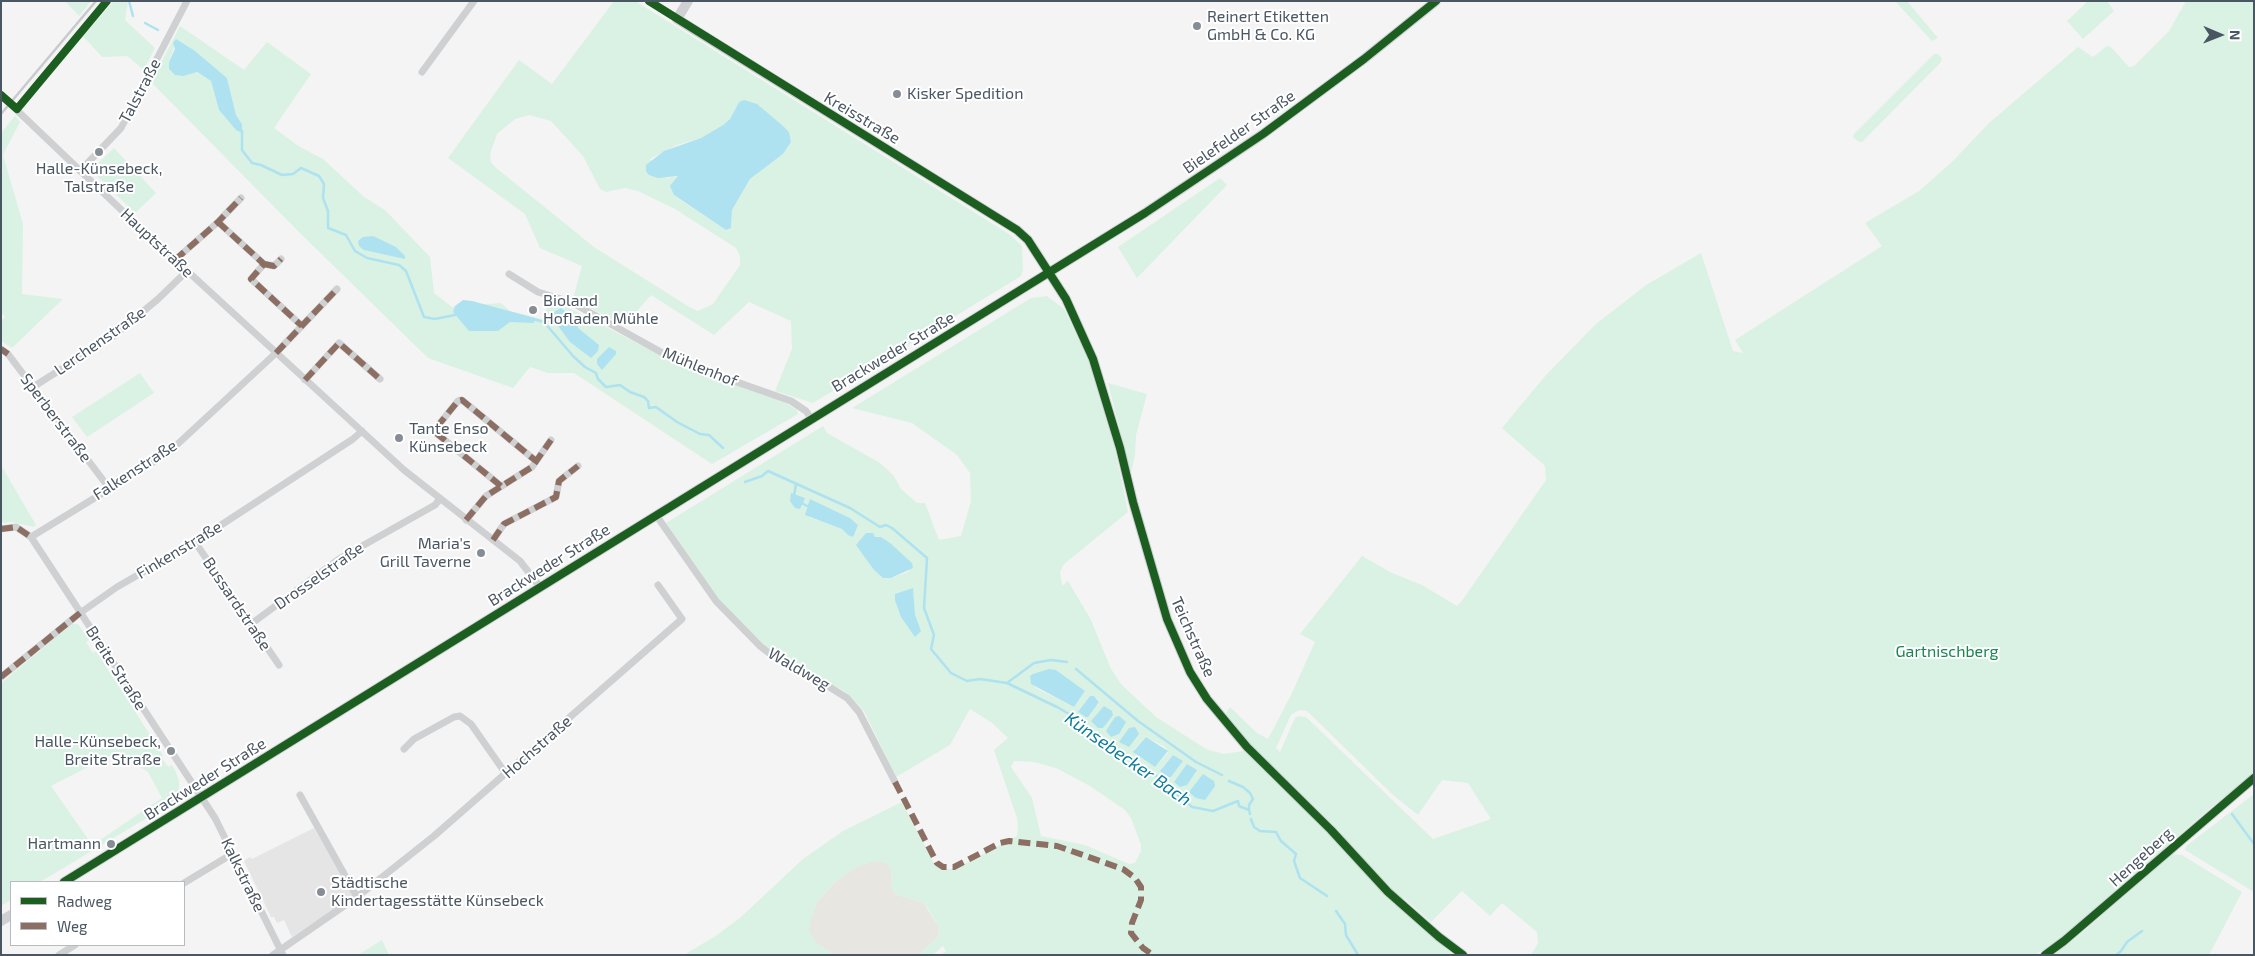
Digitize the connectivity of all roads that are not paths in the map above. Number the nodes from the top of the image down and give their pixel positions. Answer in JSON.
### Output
{"nodes":[{"id":1,"x":187,"y":1,"type":"edge"},
{"id":2,"x":474,"y":1,"type":"edge"},
{"id":3,"x":649,"y":1,"type":"edge"},
{"id":4,"x":688,"y":1,"type":"edge"},
{"id":5,"x":1436,"y":1,"type":"edge"},
{"id":6,"x":678,"y":19,"type":"junction"},
{"id":7,"x":422,"y":72,"type":"dead end"},
{"id":8,"x":1,"y":95,"type":"edge"},
{"id":9,"x":80,"y":171,"type":"junction"},
{"id":10,"x":241,"y":198,"type":"dead end"},
{"id":11,"x":218,"y":222,"type":"junction"},
{"id":12,"x":281,"y":259,"type":"dead end"},
{"id":13,"x":175,"y":260,"type":"junction"},
{"id":14,"x":264,"y":264,"type":"junction"},
{"id":15,"x":187,"y":271,"type":"junction"},
{"id":16,"x":1049,"y":272,"type":"junction"},
{"id":17,"x":509,"y":274,"type":"dead end"},
{"id":18,"x":337,"y":289,"type":"dead end"},
{"id":19,"x":302,"y":326,"type":"junction"},
{"id":20,"x":1,"y":349,"type":"edge"},
{"id":21,"x":276,"y":353,"type":"junction"},
{"id":22,"x":305,"y":380,"type":"junction"},
{"id":23,"x":380,"y":380,"type":"dead end"},
{"id":24,"x":33,"y":387,"type":"junction"},
{"id":25,"x":811,"y":418,"type":"junction"},
{"id":26,"x":362,"y":431,"type":"junction"},
{"id":27,"x":551,"y":440,"type":"dead end"},
{"id":28,"x":536,"y":461,"type":"junction"},
{"id":29,"x":578,"y":466,"type":"dead end"},
{"id":30,"x":501,"y":486,"type":"junction"},
{"id":31,"x":109,"y":488,"type":"junction"},
{"id":32,"x":439,"y":500,"type":"junction"},
{"id":33,"x":656,"y":515,"type":"junction"},
{"id":34,"x":466,"y":520,"type":"junction"},
{"id":35,"x":1,"y":529,"type":"edge"},
{"id":36,"x":31,"y":537,"type":"junction"},
{"id":37,"x":492,"y":540,"type":"junction"},
{"id":38,"x":195,"y":542,"type":"junction"},
{"id":39,"x":658,"y":585,"type":"dead end"},
{"id":40,"x":540,"y":587,"type":"junction"},
{"id":41,"x":80,"y":613,"type":"junction"},
{"id":42,"x":251,"y":624,"type":"junction"},
{"id":43,"x":280,"y":666,"type":"dead end"},
{"id":44,"x":1,"y":677,"type":"edge"},
{"id":45,"x":404,"y":749,"type":"dead end"},
{"id":46,"x":506,"y":774,"type":"junction"},
{"id":47,"x":2254,"y":778,"type":"edge"},
{"id":48,"x":895,"y":782,"type":"dead end"},
{"id":49,"x":300,"y":795,"type":"dead end"},
{"id":50,"x":201,"y":797,"type":"junction"},
{"id":51,"x":232,"y":854,"type":"junction"},
{"id":52,"x":66,"y":881,"type":"edge"},
{"id":53,"x":185,"y":882,"type":"edge"},
{"id":54,"x":357,"y":897,"type":"junction"},
{"id":55,"x":74,"y":946,"type":"edge"},
{"id":56,"x":281,"y":952,"type":"edge"},
{"id":57,"x":59,"y":955,"type":"edge"},
{"id":58,"x":273,"y":955,"type":"edge"},
{"id":59,"x":1463,"y":955,"type":"edge"},
{"id":60,"x":2045,"y":955,"type":"edge"}],
"edges":[{"from":1,"to":9,"type":"street","name":"Talstraße"},
{"from":2,"to":7,"type":"street"},
{"from":3,"to":6,"type":"street","name":"Kreisstraße"},
{"from":4,"to":6,"type":"street"},
{"from":5,"to":16,"type":"street","name":"Bielefelder Straße"},
{"from":6,"to":16,"type":"street","name":"Kreisstraße"},
{"from":8,"to":9,"type":"street","name":"Hauptstraße"},
{"from":9,"to":13,"type":"street","name":"Hauptstraße"},
{"from":10,"to":11,"type":"street"},
{"from":11,"to":13,"type":"street"},
{"from":11,"to":14,"type":"street"},
{"from":12,"to":14,"type":"street"},
{"from":13,"to":15,"type":"street","name":"Hauptstraße"},
{"from":14,"to":19,"type":"street"},
{"from":15,"to":21,"type":"street","name":"Hauptstraße"},
{"from":15,"to":24,"type":"street","name":"Lerchenstraße"},
{"from":16,"to":25,"type":"street","name":"Brackweder Straße"},
{"from":16,"to":59,"type":"street","name":"Teichstraße"},
{"from":17,"to":25,"type":"street","name":"Mühlenhof"},
{"from":18,"to":19,"type":"street","name":"Falkenstraße"},
{"from":19,"to":21,"type":"street","name":"Falkenstraße"},
{"from":20,"to":24,"type":"street","name":"Sperberstraße"},
{"from":21,"to":22,"type":"street","name":"Hauptstraße"},
{"from":21,"to":31,"type":"street","name":"Falkenstraße"},
{"from":22,"to":23,"type":"street"},
{"from":22,"to":26,"type":"street","name":"Hauptstraße"},
{"from":24,"to":31,"type":"street","name":"Sperberstraße"},
{"from":25,"to":33,"type":"street","name":"Brackweder Straße"},
{"from":26,"to":32,"type":"street","name":"Hauptstraße"},
{"from":26,"to":38,"type":"street","name":"Finkenstraße"},
{"from":27,"to":28,"type":"street"},
{"from":28,"to":30,"type":"street"},
{"from":28,"to":30,"type":"street"},
{"from":29,"to":37,"type":"street"},
{"from":30,"to":34,"type":"street"},
{"from":31,"to":36,"type":"street","name":"Falkenstraße"},
{"from":32,"to":34,"type":"street","name":"Hauptstraße"},
{"from":32,"to":42,"type":"street","name":"Drosselstraße"},
{"from":33,"to":40,"type":"street","name":"Brackweder Straße"},
{"from":33,"to":48,"type":"street","name":"Waldweg"},
{"from":34,"to":37,"type":"street","name":"Hauptstraße"},
{"from":35,"to":36,"type":"street"},
{"from":36,"to":41,"type":"street","name":"Breite Straße"},
{"from":37,"to":40,"type":"street","name":"Hauptstraße"},
{"from":38,"to":41,"type":"street","name":"Finkenstraße"},
{"from":38,"to":42,"type":"street","name":"Bussardstraße"},
{"from":39,"to":46,"type":"street","name":"Hochstraße"},
{"from":40,"to":50,"type":"street","name":"Brackweder Straße"},
{"from":41,"to":44,"type":"street","name":"Finkenstraße"},
{"from":41,"to":50,"type":"street","name":"Breite Straße"},
{"from":42,"to":43,"type":"street","name":"Bussardstraße"},
{"from":45,"to":46,"type":"street"},
{"from":46,"to":54,"type":"street","name":"Hochstraße"},
{"from":47,"to":60,"type":"street","name":"Hengeberg"},
{"from":49,"to":54,"type":"street"},
{"from":50,"to":51,"type":"street","name":"Kalkstraße"},
{"from":50,"to":52,"type":"street","name":"Brackweder Straße"},
{"from":51,"to":53,"type":"street"},
{"from":51,"to":56,"type":"street","name":"Kalkstraße"},
{"from":54,"to":56,"type":"street","name":"Hochstraße"},
{"from":55,"to":57,"type":"street"},
{"from":56,"to":58,"type":"street","name":"Hochstraße"}]}
